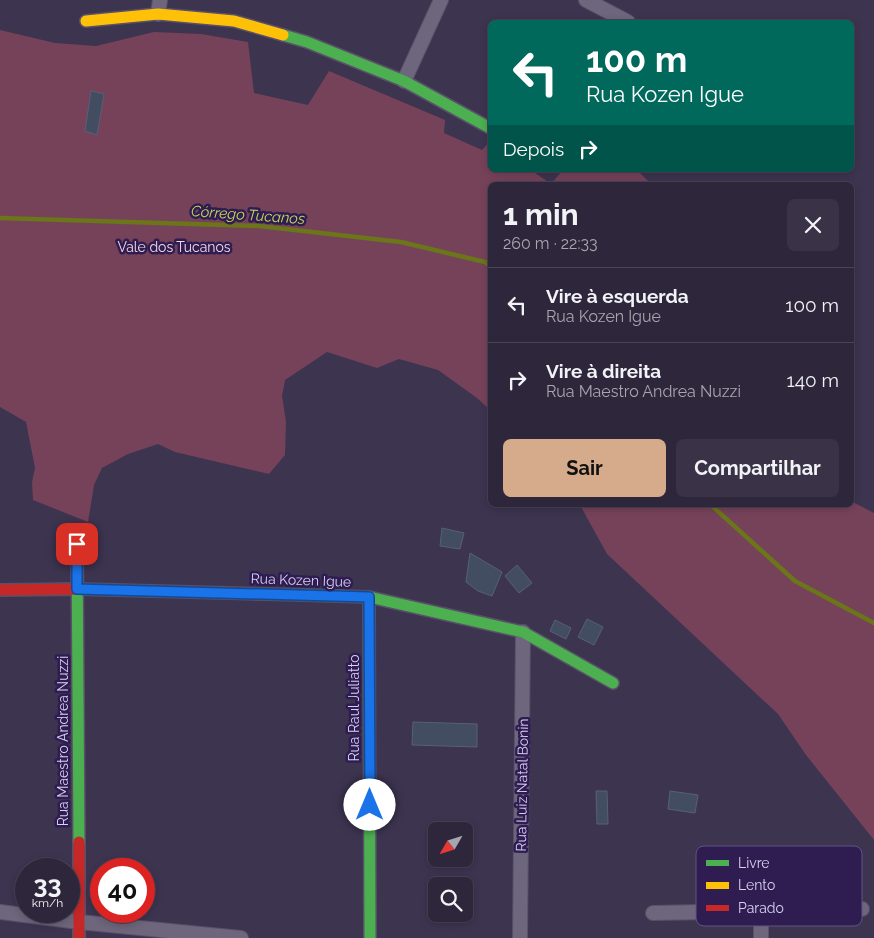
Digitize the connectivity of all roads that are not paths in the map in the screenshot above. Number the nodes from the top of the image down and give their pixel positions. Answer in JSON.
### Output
{"nodes":[{"id":1,"x":441,"y":0,"type":"edge"},
{"id":2,"x":586,"y":0,"type":"edge"},
{"id":3,"x":159,"y":7,"type":"edge"},
{"id":4,"x":624,"y":20,"type":"edge"},
{"id":5,"x":86,"y":21,"type":"dead end"},
{"id":6,"x":404,"y":81,"type":"junction"},
{"id":7,"x":488,"y":127,"type":"edge"},
{"id":8,"x":77,"y":544,"type":"dead end"},
{"id":9,"x":77,"y":589,"type":"junction"},
{"id":10,"x":0,"y":590,"type":"edge"},
{"id":11,"x":369,"y":597,"type":"junction"},
{"id":12,"x":523,"y":632,"type":"junction"},
{"id":13,"x":613,"y":683,"type":"dead end"},
{"id":14,"x":79,"y":858,"type":"edge"},
{"id":15,"x":0,"y":912,"type":"edge"},
{"id":16,"x":696,"y":912,"type":"edge"},
{"id":17,"x":653,"y":913,"type":"dead end"},
{"id":18,"x":15,"y":914,"type":"edge"},
{"id":19,"x":80,"y":922,"type":"edge"},
{"id":20,"x":79,"y":923,"type":"edge"},
{"id":21,"x":79,"y":938,"type":"edge"},
{"id":22,"x":241,"y":938,"type":"edge"},
{"id":23,"x":370,"y":938,"type":"edge"},
{"id":24,"x":520,"y":938,"type":"edge"}],
"edges":[{"from":1,"to":6,"type":"street"},
{"from":2,"to":4,"type":"street"},
{"from":3,"to":5,"type":"street"},
{"from":3,"to":6,"type":"street"},
{"from":6,"to":7,"type":"street"},
{"from":8,"to":9,"type":"street","name":"Rua Maestro Andrea Nuzzi"},
{"from":9,"to":10,"type":"street","name":"Rua Kozen Igue"},
{"from":9,"to":11,"type":"street","name":"Rua Kozen Igue"},
{"from":9,"to":14,"type":"street","name":"Rua Maestro Andrea Nuzzi"},
{"from":11,"to":12,"type":"street","name":"Rua Kozen Igue"},
{"from":11,"to":23,"type":"street","name":"Rua Raul Juliatto"},
{"from":12,"to":13,"type":"street","name":"Rua Kozen Igue"},
{"from":12,"to":24,"type":"street","name":"Rua Luiz Natal Bonin"},
{"from":15,"to":18,"type":"street"},
{"from":16,"to":17,"type":"street"},
{"from":19,"to":22,"type":"street"},
{"from":20,"to":21,"type":"street","name":"Rua Maestro Andrea Nuzzi"}]}
